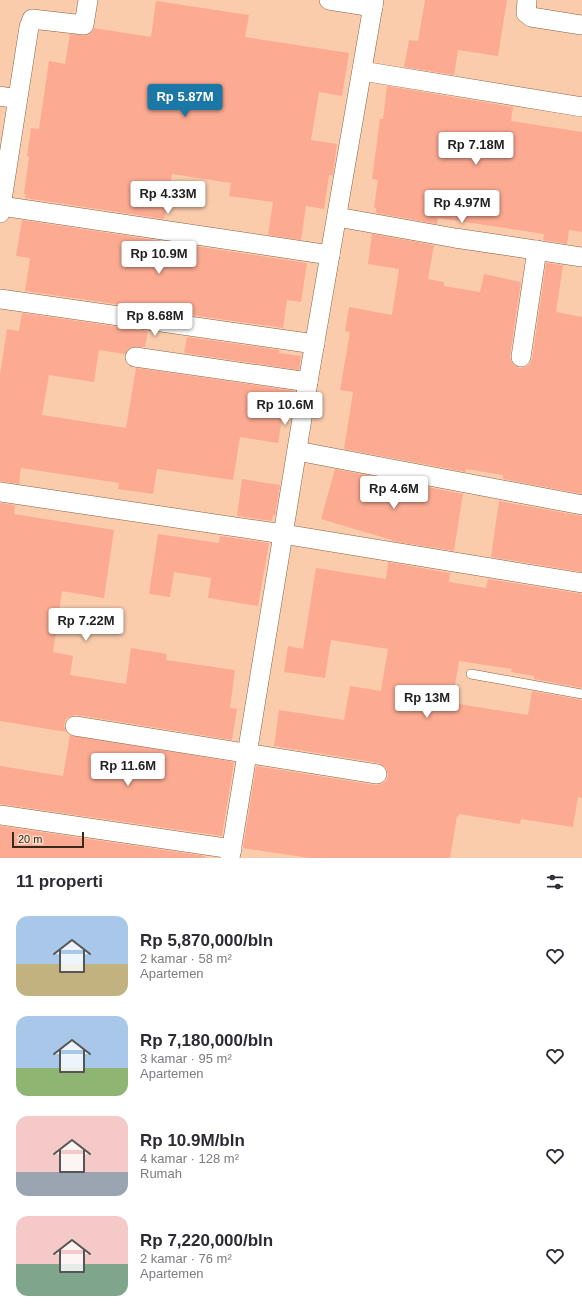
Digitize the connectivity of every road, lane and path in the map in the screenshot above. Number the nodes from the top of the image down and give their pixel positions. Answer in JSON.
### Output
{"nodes":[{"id":1,"x":88,"y":0,"type":"edge"},
{"id":2,"x":329,"y":0,"type":"edge"},
{"id":3,"x":527,"y":0,"type":"edge"},
{"id":4,"x":373,"y":3,"type":"edge"},
{"id":5,"x":582,"y":25,"type":"edge"},
{"id":6,"x":362,"y":70,"type":"junction"},
{"id":7,"x":8,"y":97,"type":"edge"},
{"id":8,"x":582,"y":107,"type":"edge"},
{"id":9,"x":0,"y":209,"type":"edge"},
{"id":10,"x":337,"y":217,"type":"junction"},
{"id":11,"x":536,"y":250,"type":"junction"},
{"id":12,"x":330,"y":255,"type":"junction"},
{"id":13,"x":582,"y":257,"type":"edge"},
{"id":14,"x":0,"y":300,"type":"edge"},
{"id":15,"x":315,"y":344,"type":"junction"},
{"id":16,"x":520,"y":357,"type":"dead end"},
{"id":17,"x":135,"y":358,"type":"dead end"},
{"id":18,"x":308,"y":382,"type":"junction"},
{"id":19,"x":297,"y":451,"type":"junction"},
{"id":20,"x":0,"y":492,"type":"edge"},
{"id":21,"x":582,"y":505,"type":"edge"},
{"id":22,"x":283,"y":534,"type":"junction"},
{"id":23,"x":582,"y":583,"type":"edge"},
{"id":24,"x":471,"y":674,"type":"dead end"},
{"id":25,"x":582,"y":694,"type":"edge"},
{"id":26,"x":75,"y":726,"type":"dead end"},
{"id":27,"x":247,"y":754,"type":"junction"},
{"id":28,"x":377,"y":774,"type":"dead end"},
{"id":29,"x":0,"y":815,"type":"edge"},
{"id":30,"x":231,"y":854,"type":"edge"}],
"edges":[{"from":1,"to":7,"type":"street"},
{"from":2,"to":4,"type":"street"},
{"from":3,"to":5,"type":"street"},
{"from":4,"to":6,"type":"street"},
{"from":6,"to":8,"type":"street"},
{"from":6,"to":10,"type":"street"},
{"from":7,"to":9,"type":"street"},
{"from":9,"to":12,"type":"street"},
{"from":10,"to":11,"type":"street"},
{"from":10,"to":12,"type":"street"},
{"from":11,"to":13,"type":"street"},
{"from":11,"to":16,"type":"street"},
{"from":12,"to":15,"type":"street"},
{"from":14,"to":15,"type":"street"},
{"from":15,"to":18,"type":"street"},
{"from":17,"to":18,"type":"street"},
{"from":18,"to":19,"type":"street"},
{"from":19,"to":21,"type":"street"},
{"from":19,"to":22,"type":"street"},
{"from":20,"to":22,"type":"street"},
{"from":22,"to":23,"type":"street"},
{"from":22,"to":27,"type":"street"},
{"from":24,"to":25,"type":"lane"},
{"from":26,"to":27,"type":"street"},
{"from":27,"to":28,"type":"street"},
{"from":27,"to":30,"type":"street"},
{"from":29,"to":30,"type":"street"}]}
